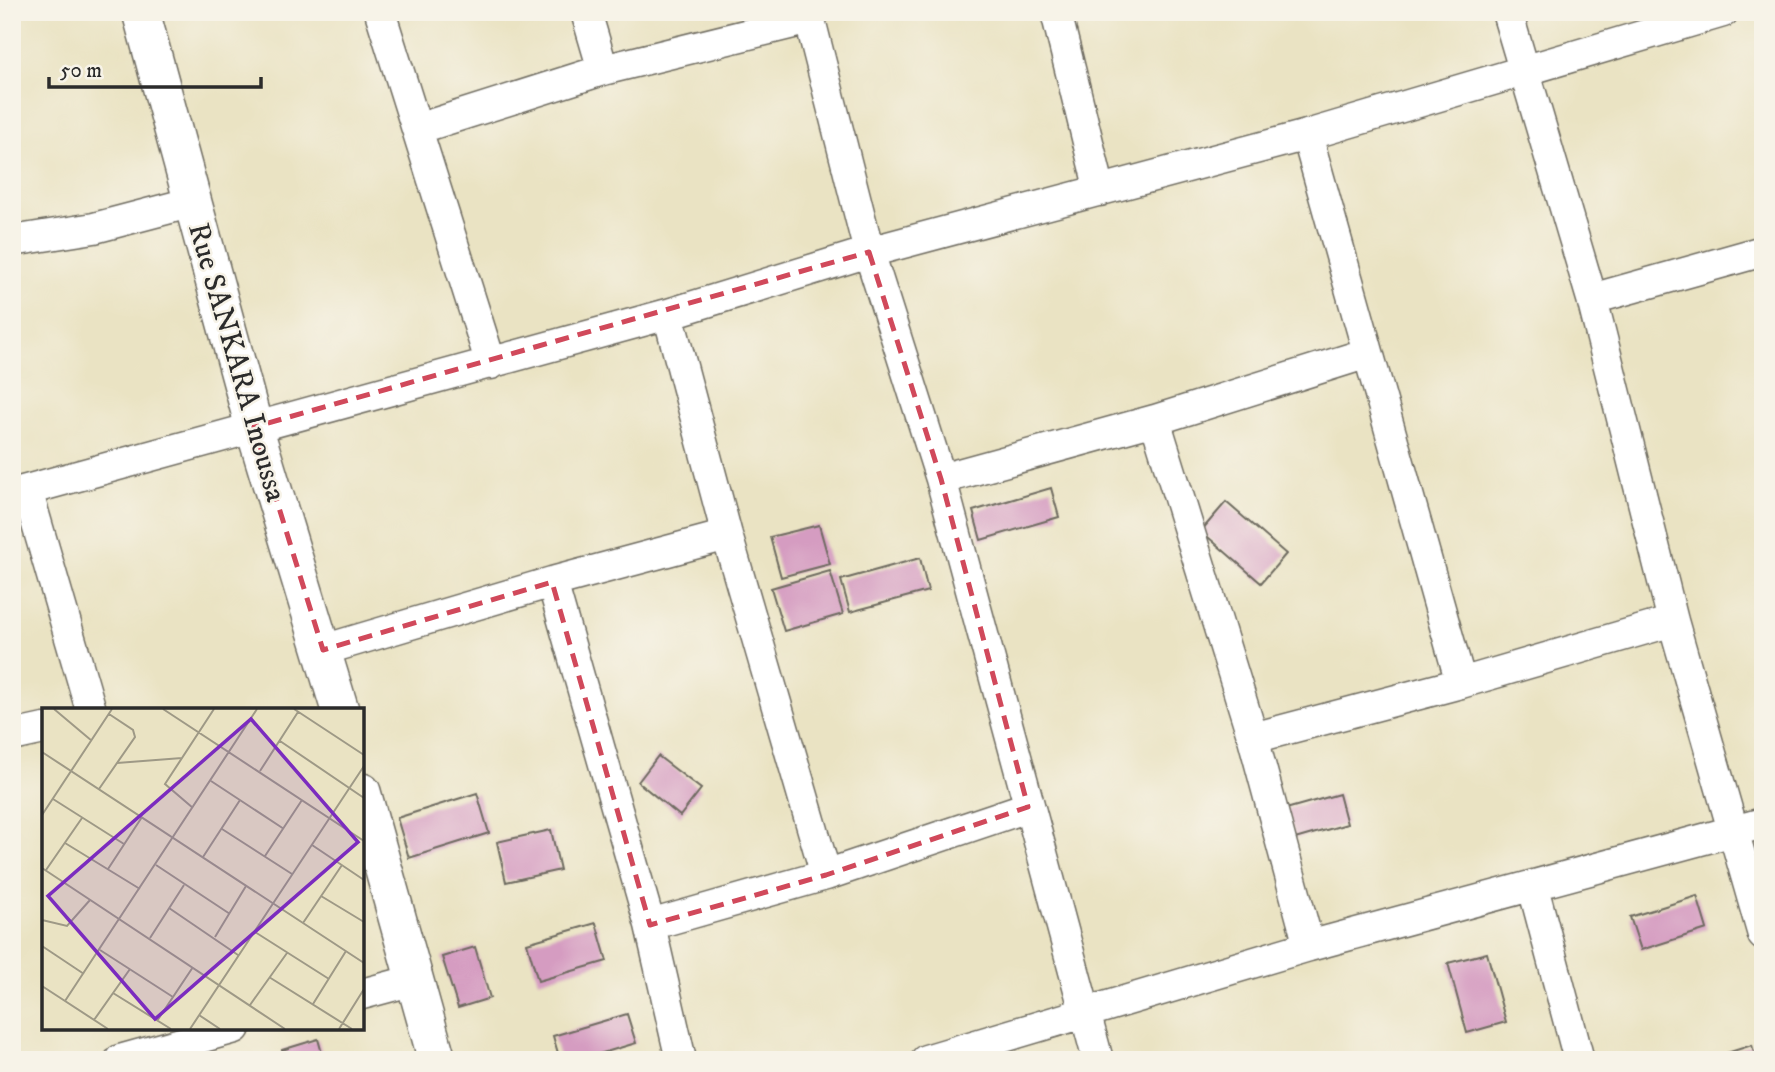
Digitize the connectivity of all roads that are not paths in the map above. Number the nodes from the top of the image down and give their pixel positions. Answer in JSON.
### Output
{"nodes":[{"id":1,"x":141,"y":12,"type":"edge"},
{"id":2,"x":380,"y":12,"type":"edge"},
{"id":3,"x":586,"y":12,"type":"edge"},
{"id":4,"x":1056,"y":12,"type":"edge"},
{"id":5,"x":1507,"y":12,"type":"edge"},
{"id":6,"x":1723,"y":12,"type":"edge"},
{"id":7,"x":809,"y":16,"type":"edge"},
{"id":8,"x":1525,"y":68,"type":"junction"},
{"id":9,"x":603,"y":70,"type":"junction"},
{"id":10,"x":417,"y":129,"type":"junction"},
{"id":11,"x":1307,"y":135,"type":"junction"},
{"id":12,"x":1100,"y":191,"type":"junction"},
{"id":13,"x":192,"y":202,"type":"junction"},
{"id":14,"x":12,"y":241,"type":"edge"},
{"id":15,"x":1763,"y":251,"type":"edge"},
{"id":16,"x":869,"y":252,"type":"junction"},
{"id":17,"x":1592,"y":299,"type":"junction"},
{"id":18,"x":668,"y":314,"type":"junction"},
{"id":19,"x":1368,"y":353,"type":"junction"},
{"id":20,"x":491,"y":364,"type":"junction"},
{"id":21,"x":1155,"y":420,"type":"junction"},
{"id":22,"x":254,"y":428,"type":"junction"},
{"id":23,"x":941,"y":479,"type":"junction"},
{"id":24,"x":20,"y":492,"type":"edge"},
{"id":25,"x":727,"y":535,"type":"junction"},
{"id":26,"x":552,"y":582,"type":"junction"},
{"id":27,"x":1673,"y":621,"type":"junction"},
{"id":28,"x":323,"y":650,"type":"junction"},
{"id":29,"x":1461,"y":683,"type":"junction"},
{"id":30,"x":90,"y":708,"type":"edge"},
{"id":31,"x":339,"y":708,"type":"edge"},
{"id":32,"x":42,"y":729,"type":"edge"},
{"id":33,"x":12,"y":736,"type":"edge"},
{"id":34,"x":1253,"y":738,"type":"junction"},
{"id":35,"x":364,"y":799,"type":"edge"},
{"id":36,"x":1028,"y":807,"type":"junction"},
{"id":37,"x":1763,"y":823,"type":"edge"},
{"id":38,"x":1732,"y":831,"type":"junction"},
{"id":39,"x":825,"y":876,"type":"junction"},
{"id":40,"x":1533,"y":887,"type":"junction"},
{"id":41,"x":650,"y":925,"type":"junction"},
{"id":42,"x":1763,"y":935,"type":"edge"},
{"id":43,"x":1309,"y":946,"type":"junction"},
{"id":44,"x":414,"y":979,"type":"junction"},
{"id":45,"x":364,"y":993,"type":"edge"},
{"id":46,"x":1084,"y":1014,"type":"junction"},
{"id":47,"x":221,"y":1030,"type":"edge"},
{"id":48,"x":185,"y":1035,"type":"edge"},
{"id":49,"x":120,"y":1060,"type":"edge"},
{"id":50,"x":437,"y":1060,"type":"edge"},
{"id":51,"x":681,"y":1060,"type":"edge"},
{"id":52,"x":926,"y":1060,"type":"edge"},
{"id":53,"x":1098,"y":1060,"type":"edge"},
{"id":54,"x":1578,"y":1060,"type":"edge"}],
"edges":[{"from":1,"to":13,"type":"street","name":"Rue SANKARA Inoussa"},
{"from":2,"to":10,"type":"street"},
{"from":3,"to":9,"type":"street"},
{"from":4,"to":12,"type":"street"},
{"from":5,"to":8,"type":"street"},
{"from":6,"to":8,"type":"street"},
{"from":7,"to":9,"type":"street"},
{"from":7,"to":16,"type":"street"},
{"from":8,"to":11,"type":"street"},
{"from":8,"to":17,"type":"street"},
{"from":9,"to":10,"type":"street"},
{"from":10,"to":20,"type":"street"},
{"from":11,"to":12,"type":"street"},
{"from":11,"to":19,"type":"street"},
{"from":12,"to":16,"type":"street"},
{"from":13,"to":14,"type":"street"},
{"from":13,"to":22,"type":"street","name":"Rue SANKARA Inoussa"},
{"from":15,"to":17,"type":"street"},
{"from":16,"to":18,"type":"street"},
{"from":16,"to":23,"type":"street"},
{"from":17,"to":27,"type":"street"},
{"from":18,"to":20,"type":"street"},
{"from":18,"to":25,"type":"street"},
{"from":19,"to":21,"type":"street"},
{"from":19,"to":29,"type":"street"},
{"from":20,"to":22,"type":"street"},
{"from":21,"to":23,"type":"street"},
{"from":21,"to":34,"type":"street"},
{"from":22,"to":24,"type":"street"},
{"from":22,"to":28,"type":"street","name":"Rue SANKARA Inoussa"},
{"from":23,"to":36,"type":"street"},
{"from":24,"to":30,"type":"street"},
{"from":25,"to":26,"type":"street"},
{"from":25,"to":39,"type":"street"},
{"from":26,"to":28,"type":"street"},
{"from":26,"to":41,"type":"street"},
{"from":27,"to":29,"type":"street"},
{"from":27,"to":38,"type":"street"},
{"from":28,"to":31,"type":"street","name":"Rue SANKARA Inoussa"},
{"from":29,"to":34,"type":"street"},
{"from":32,"to":33,"type":"street"},
{"from":34,"to":43,"type":"street"},
{"from":35,"to":44,"type":"street"},
{"from":36,"to":39,"type":"street"},
{"from":36,"to":46,"type":"street"},
{"from":37,"to":38,"type":"street"},
{"from":38,"to":40,"type":"street"},
{"from":38,"to":42,"type":"street"},
{"from":39,"to":41,"type":"street"},
{"from":40,"to":43,"type":"street"},
{"from":40,"to":54,"type":"street"},
{"from":41,"to":51,"type":"street"},
{"from":43,"to":46,"type":"street"},
{"from":44,"to":45,"type":"street"},
{"from":44,"to":50,"type":"street"},
{"from":46,"to":52,"type":"street"},
{"from":46,"to":53,"type":"street"},
{"from":47,"to":48,"type":"street"},
{"from":48,"to":49,"type":"street"}]}
